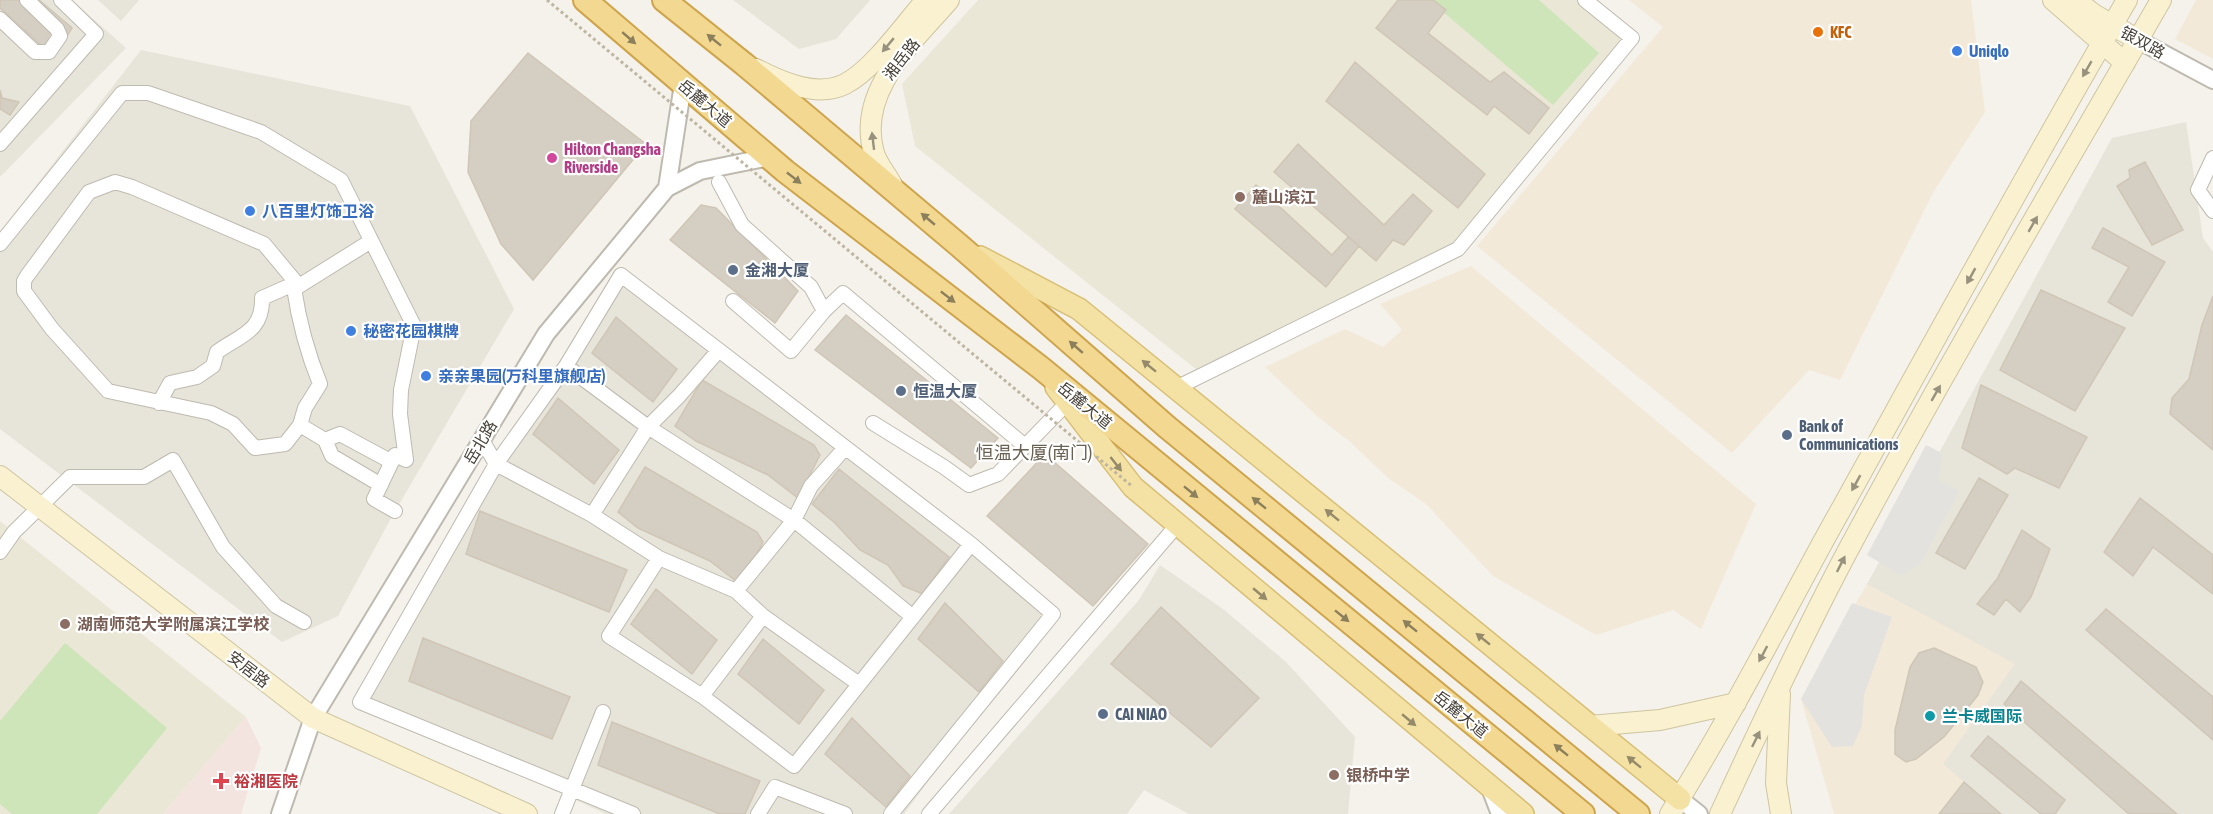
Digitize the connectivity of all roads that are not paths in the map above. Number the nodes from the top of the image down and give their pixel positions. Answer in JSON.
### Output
{"nodes":[{"id":1,"x":27,"y":0,"type":"edge"},
{"id":2,"x":62,"y":0,"type":"edge"},
{"id":3,"x":585,"y":0,"type":"edge"},
{"id":4,"x":664,"y":0,"type":"edge"},
{"id":5,"x":926,"y":0,"type":"edge"},
{"id":6,"x":949,"y":0,"type":"edge"},
{"id":7,"x":1585,"y":0,"type":"edge"},
{"id":8,"x":2053,"y":0,"type":"edge"},
{"id":9,"x":2075,"y":0,"type":"edge"},
{"id":10,"x":2127,"y":0,"type":"edge"},
{"id":11,"x":2161,"y":0,"type":"edge"},
{"id":12,"x":0,"y":19,"type":"edge"},
{"id":13,"x":2112,"y":26,"type":"junction"},
{"id":14,"x":2138,"y":40,"type":"junction"},
{"id":15,"x":2102,"y":43,"type":"junction"},
{"id":16,"x":2125,"y":63,"type":"junction"},
{"id":17,"x":744,"y":64,"type":"junction"},
{"id":18,"x":2213,"y":80,"type":"edge"},
{"id":19,"x":683,"y":84,"type":"junction"},
{"id":20,"x":0,"y":144,"type":"edge"},
{"id":21,"x":768,"y":157,"type":"junction"},
{"id":22,"x":2213,"y":158,"type":"edge"},
{"id":23,"x":719,"y":182,"type":"dead end"},
{"id":24,"x":667,"y":188,"type":"junction"},
{"id":25,"x":897,"y":193,"type":"junction"},
{"id":26,"x":2213,"y":212,"type":"edge"},
{"id":27,"x":371,"y":241,"type":"junction"},
{"id":28,"x":0,"y":244,"type":"edge"},
{"id":29,"x":961,"y":247,"type":"junction"},
{"id":30,"x":299,"y":286,"type":"junction"},
{"id":31,"x":733,"y":301,"type":"dead end"},
{"id":32,"x":824,"y":311,"type":"junction"},
{"id":33,"x":719,"y":350,"type":"junction"},
{"id":34,"x":566,"y":366,"type":"junction"},
{"id":35,"x":1041,"y":368,"type":"junction"},
{"id":36,"x":1176,"y":388,"type":"junction"},
{"id":37,"x":1068,"y":402,"type":"junction"},
{"id":38,"x":159,"y":403,"type":"junction"},
{"id":39,"x":873,"y":423,"type":"dead end"},
{"id":40,"x":300,"y":425,"type":"junction"},
{"id":41,"x":648,"y":427,"type":"junction"},
{"id":42,"x":325,"y":440,"type":"junction"},
{"id":43,"x":482,"y":440,"type":"junction"},
{"id":44,"x":1025,"y":446,"type":"junction"},
{"id":45,"x":845,"y":448,"type":"junction"},
{"id":46,"x":392,"y":462,"type":"junction"},
{"id":47,"x":496,"y":464,"type":"junction"},
{"id":48,"x":0,"y":476,"type":"edge"},
{"id":49,"x":381,"y":485,"type":"junction"},
{"id":50,"x":40,"y":507,"type":"junction"},
{"id":51,"x":395,"y":511,"type":"dead end"},
{"id":52,"x":592,"y":515,"type":"junction"},
{"id":53,"x":794,"y":520,"type":"junction"},
{"id":54,"x":1178,"y":524,"type":"junction"},
{"id":55,"x":971,"y":544,"type":"junction"},
{"id":56,"x":0,"y":552,"type":"edge"},
{"id":57,"x":659,"y":558,"type":"junction"},
{"id":58,"x":736,"y":591,"type":"junction"},
{"id":59,"x":763,"y":616,"type":"junction"},
{"id":60,"x":913,"y":617,"type":"junction"},
{"id":61,"x":304,"y":622,"type":"dead end"},
{"id":62,"x":859,"y":684,"type":"junction"},
{"id":63,"x":1780,"y":687,"type":"junction"},
{"id":64,"x":702,"y":696,"type":"junction"},
{"id":65,"x":1736,"y":703,"type":"junction"},
{"id":66,"x":603,"y":712,"type":"dead end"},
{"id":67,"x":313,"y":718,"type":"junction"},
{"id":68,"x":1590,"y":726,"type":"junction"},
{"id":69,"x":1490,"y":788,"type":"junction"},
{"id":70,"x":571,"y":789,"type":"junction"},
{"id":71,"x":1675,"y":807,"type":"edge"},
{"id":72,"x":280,"y":814,"type":"edge"},
{"id":73,"x":526,"y":814,"type":"edge"},
{"id":74,"x":562,"y":814,"type":"edge"},
{"id":75,"x":633,"y":814,"type":"edge"},
{"id":76,"x":758,"y":814,"type":"edge"},
{"id":77,"x":845,"y":814,"type":"edge"},
{"id":78,"x":891,"y":814,"type":"edge"},
{"id":79,"x":929,"y":814,"type":"edge"},
{"id":80,"x":1500,"y":814,"type":"edge"},
{"id":81,"x":1523,"y":814,"type":"edge"},
{"id":82,"x":1582,"y":814,"type":"edge"},
{"id":83,"x":1638,"y":814,"type":"edge"},
{"id":84,"x":1699,"y":814,"type":"edge"},
{"id":85,"x":1720,"y":814,"type":"edge"},
{"id":86,"x":1781,"y":814,"type":"edge"}],
"edges":[{"from":1,"to":12,"type":"street"},
{"from":2,"to":20,"type":"street"},
{"from":3,"to":19,"type":"highway","name":"岳麓大道","one_way":true},
{"from":17,"to":4,"type":"highway","one_way":true},
{"from":5,"to":17,"type":"main road","name":"湘岳路","one_way":true},
{"from":25,"to":6,"type":"main road","name":"湘岳路","one_way":true},
{"from":7,"to":36,"type":"street"},
{"from":8,"to":15,"type":"main road","name":"银双路"},
{"from":9,"to":13,"type":"main road","name":"银双路"},
{"from":10,"to":13,"type":"main road"},
{"from":11,"to":14,"type":"main road"},
{"from":13,"to":14,"type":"main road","name":"银双路"},
{"from":13,"to":15,"type":"main road"},
{"from":14,"to":16,"type":"main road"},
{"from":14,"to":18,"type":"street","name":"银双路"},
{"from":15,"to":16,"type":"main road","name":"银双路"},
{"from":15,"to":65,"type":"main road","one_way":true},
{"from":63,"to":16,"type":"main road","one_way":true},
{"from":17,"to":25,"type":"highway"},
{"from":19,"to":21,"type":"highway","name":"岳麓大道"},
{"from":19,"to":24,"type":"street"},
{"from":21,"to":24,"type":"street","name":"岳北路"},
{"from":21,"to":35,"type":"highway","name":"岳麓大道","one_way":true},
{"from":22,"to":26,"type":"street"},
{"from":23,"to":32,"type":"street"},
{"from":24,"to":43,"type":"street","name":"岳北路"},
{"from":29,"to":25,"type":"highway","one_way":true},
{"from":27,"to":28,"type":"street"},
{"from":27,"to":30,"type":"street"},
{"from":27,"to":46,"type":"street"},
{"from":36,"to":29,"type":"main road","one_way":true},
{"from":83,"to":29,"type":"highway","one_way":true},
{"from":30,"to":38,"type":"street"},
{"from":30,"to":38,"type":"street"},
{"from":30,"to":40,"type":"street"},
{"from":31,"to":32,"type":"street"},
{"from":32,"to":44,"type":"street"},
{"from":33,"to":34,"type":"street"},
{"from":33,"to":41,"type":"street"},
{"from":33,"to":45,"type":"street"},
{"from":34,"to":41,"type":"street"},
{"from":34,"to":47,"type":"street"},
{"from":35,"to":37,"type":"main road"},
{"from":35,"to":82,"type":"highway","name":"岳麓大道","one_way":true},
{"from":68,"to":36,"type":"main road","one_way":true},
{"from":37,"to":44,"type":"street"},
{"from":37,"to":54,"type":"main road","one_way":true},
{"from":38,"to":40,"type":"street"},
{"from":39,"to":44,"type":"street"},
{"from":40,"to":42,"type":"street"},
{"from":41,"to":52,"type":"street"},
{"from":41,"to":53,"type":"street"},
{"from":42,"to":46,"type":"street"},
{"from":42,"to":49,"type":"street"},
{"from":43,"to":47,"type":"street"},
{"from":43,"to":67,"type":"street","name":"岳北路"},
{"from":45,"to":53,"type":"street"},
{"from":45,"to":55,"type":"street"},
{"from":46,"to":49,"type":"street"},
{"from":47,"to":52,"type":"street"},
{"from":47,"to":70,"type":"street"},
{"from":48,"to":50,"type":"main road","name":"安居路"},
{"from":49,"to":51,"type":"street"},
{"from":50,"to":56,"type":"street"},
{"from":50,"to":61,"type":"street"},
{"from":50,"to":67,"type":"main road","name":"安居路"},
{"from":52,"to":57,"type":"street"},
{"from":53,"to":58,"type":"street"},
{"from":53,"to":60,"type":"street"},
{"from":54,"to":69,"type":"main road","one_way":true},
{"from":54,"to":79,"type":"street"},
{"from":55,"to":60,"type":"street"},
{"from":55,"to":78,"type":"street"},
{"from":57,"to":58,"type":"street"},
{"from":57,"to":64,"type":"street"},
{"from":58,"to":59,"type":"street"},
{"from":59,"to":62,"type":"street"},
{"from":59,"to":64,"type":"street"},
{"from":60,"to":62,"type":"street"},
{"from":62,"to":64,"type":"street"},
{"from":85,"to":63,"type":"main road","one_way":true},
{"from":63,"to":86,"type":"main road"},
{"from":65,"to":68,"type":"main road"},
{"from":65,"to":71,"type":"main road"},
{"from":66,"to":70,"type":"street"},
{"from":67,"to":72,"type":"street","name":"岳北路"},
{"from":67,"to":73,"type":"main road","name":"安居路"},
{"from":71,"to":68,"type":"main road","one_way":true},
{"from":69,"to":80,"type":"street"},
{"from":69,"to":81,"type":"main road"},
{"from":70,"to":74,"type":"street"},
{"from":70,"to":75,"type":"street"},
{"from":71,"to":84,"type":"street"},
{"from":76,"to":77,"type":"street"}]}
